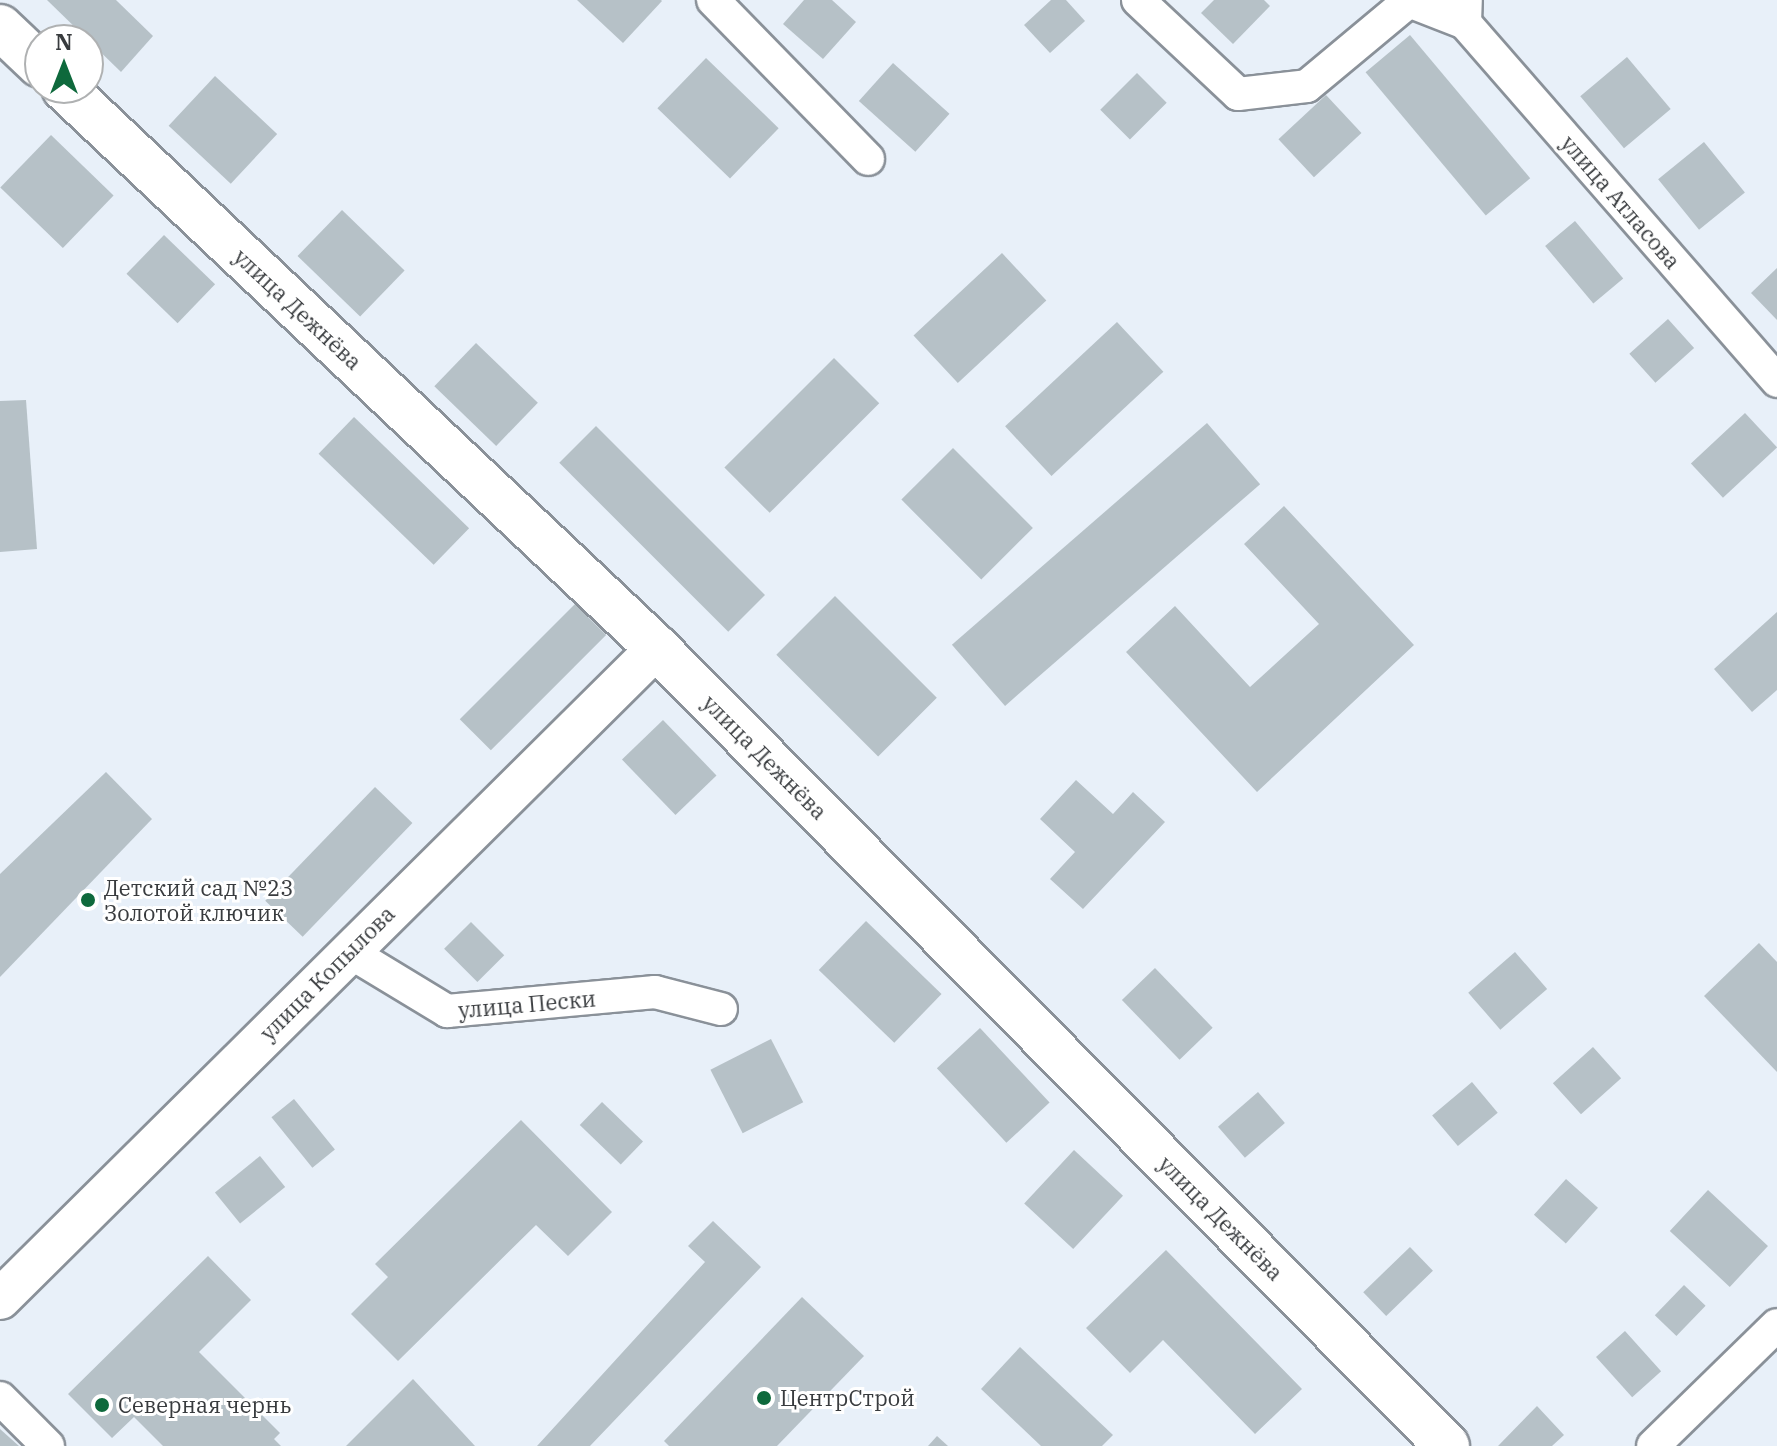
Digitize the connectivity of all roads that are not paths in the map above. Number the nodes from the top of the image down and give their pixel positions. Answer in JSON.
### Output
{"nodes":[{"id":1,"x":713,"y":0,"type":"edge"},
{"id":2,"x":1138,"y":0,"type":"edge"},
{"id":3,"x":1465,"y":11,"type":"edge"},
{"id":4,"x":0,"y":27,"type":"edge"},
{"id":5,"x":24,"y":50,"type":"edge"},
{"id":6,"x":81,"y":104,"type":"edge"},
{"id":7,"x":868,"y":159,"type":"dead end"},
{"id":8,"x":1777,"y":381,"type":"edge"},
{"id":9,"x":657,"y":648,"type":"junction"},
{"id":10,"x":348,"y":951,"type":"junction"},
{"id":11,"x":721,"y":1009,"type":"dead end"},
{"id":12,"x":0,"y":1299,"type":"edge"},
{"id":13,"x":1777,"y":1325,"type":"edge"},
{"id":14,"x":0,"y":1398,"type":"edge"},
{"id":15,"x":48,"y":1446,"type":"edge"},
{"id":16,"x":1447,"y":1446,"type":"edge"},
{"id":17,"x":1653,"y":1446,"type":"edge"}],
"edges":[{"from":1,"to":7,"type":"street"},
{"from":2,"to":3,"type":"street"},
{"from":3,"to":8,"type":"street","name":"улица Атласова"},
{"from":4,"to":5,"type":"main road"},
{"from":6,"to":9,"type":"main road","name":"улица Дежнёва"},
{"from":9,"to":10,"type":"street","name":"улица Копылова"},
{"from":9,"to":16,"type":"main road","name":"улица Дежнёва"},
{"from":10,"to":11,"type":"street","name":"улица Пески"},
{"from":10,"to":12,"type":"street","name":"улица Копылова"},
{"from":13,"to":17,"type":"street"},
{"from":14,"to":15,"type":"street"}]}
